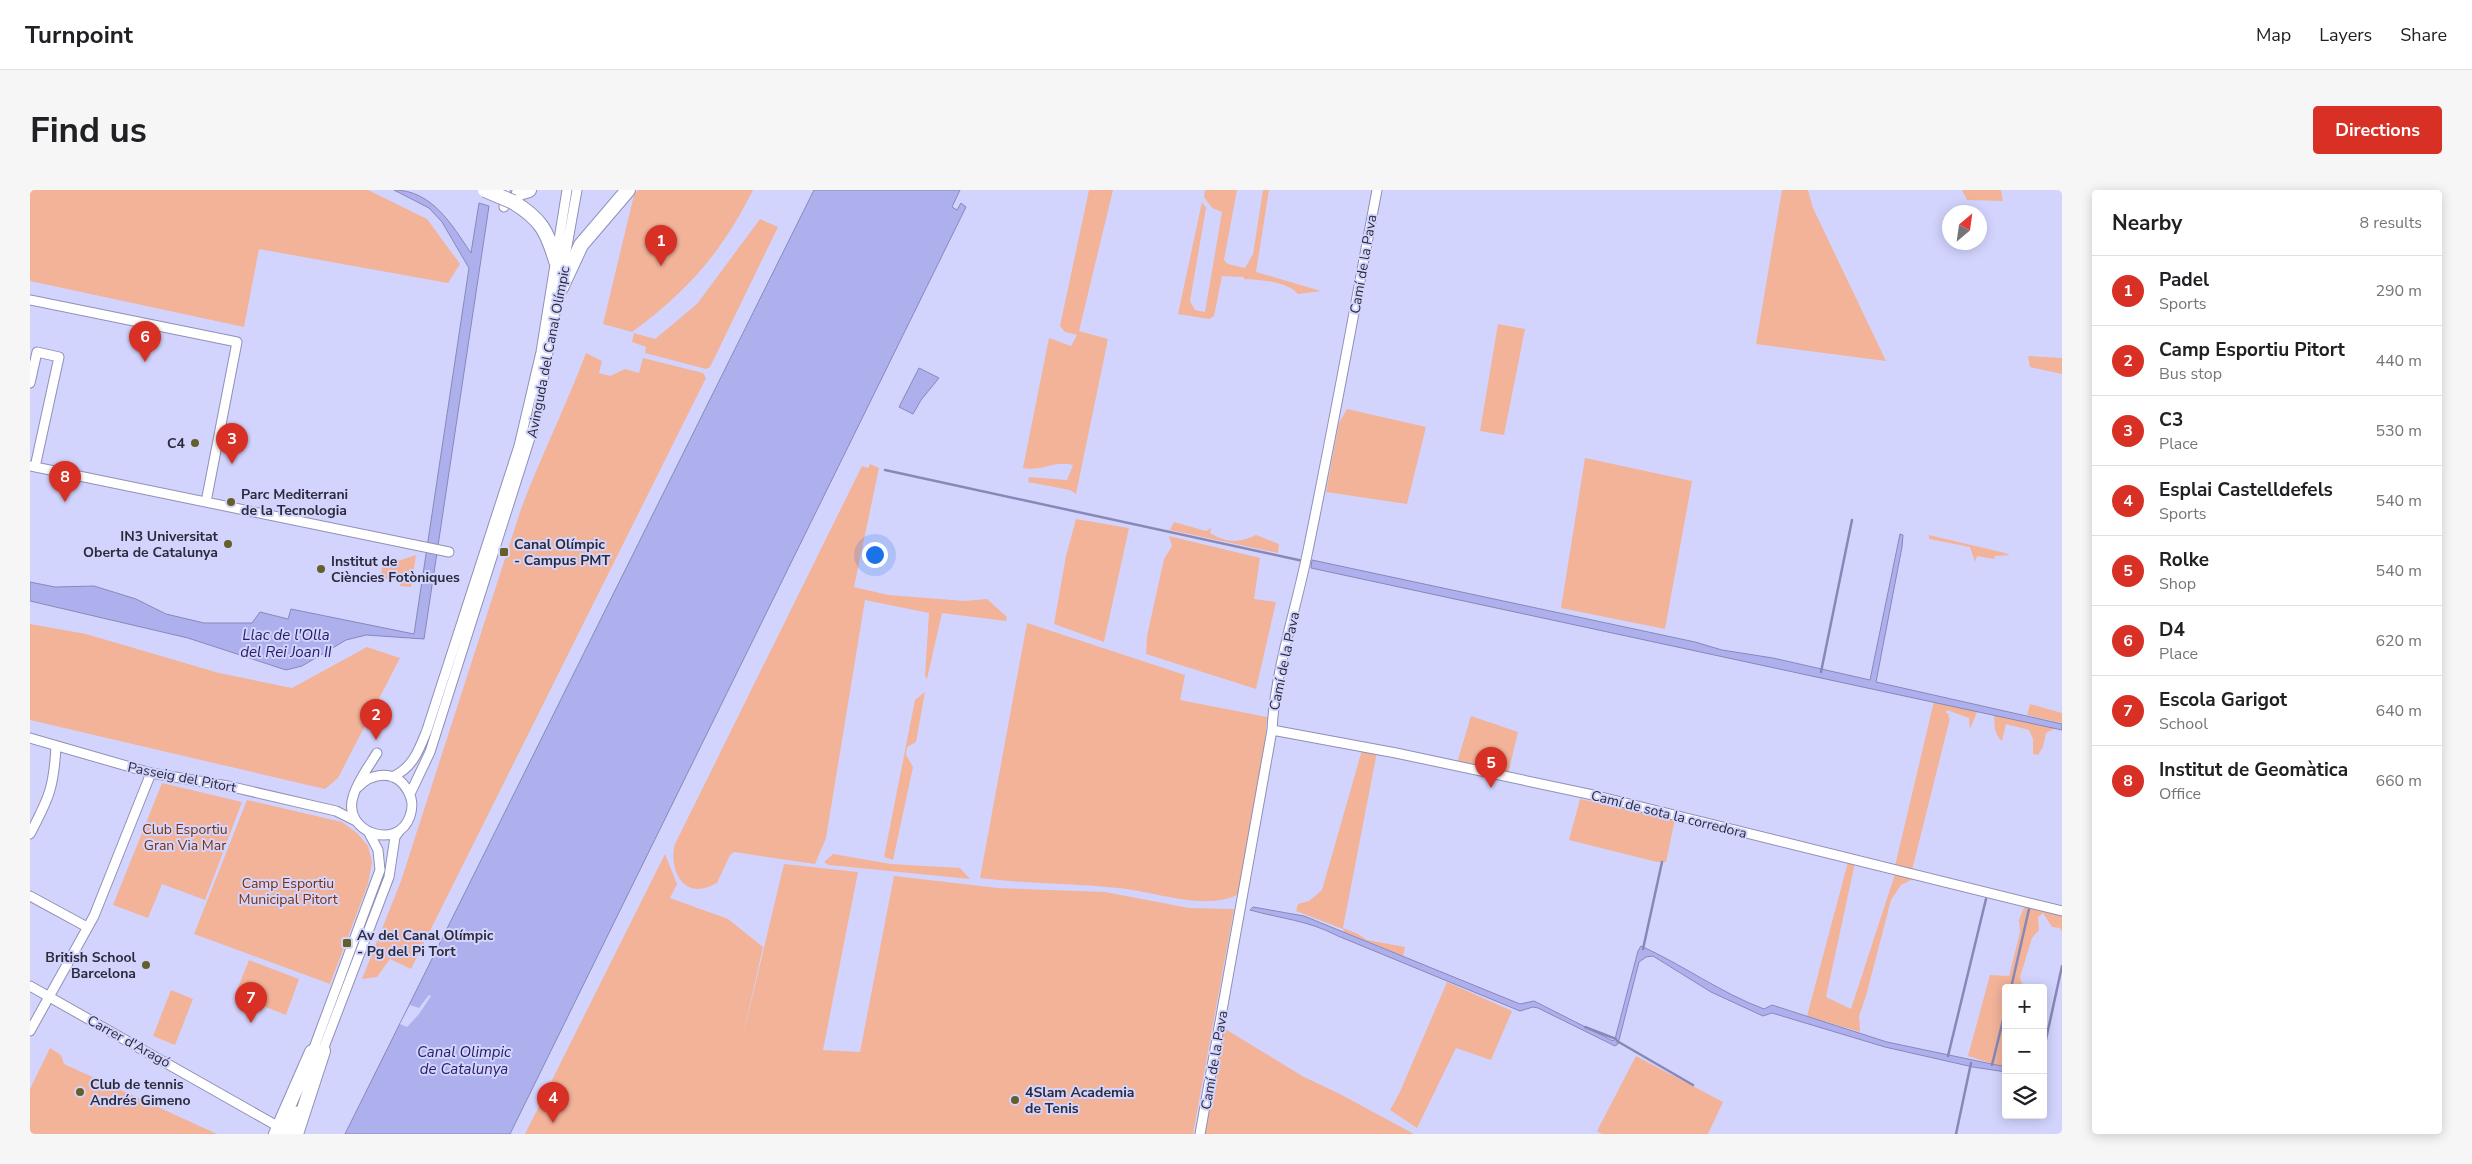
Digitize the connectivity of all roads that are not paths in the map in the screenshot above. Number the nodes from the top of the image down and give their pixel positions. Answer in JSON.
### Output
{"nodes":[{"id":1,"x":485,"y":190,"type":"edge"},
{"id":2,"x":567,"y":190,"type":"edge"},
{"id":3,"x":577,"y":190,"type":"edge"},
{"id":4,"x":628,"y":190,"type":"edge"},
{"id":5,"x":1376,"y":190,"type":"edge"},
{"id":6,"x":512,"y":195,"type":"edge"},
{"id":7,"x":556,"y":262,"type":"junction"},
{"id":8,"x":561,"y":288,"type":"junction"},
{"id":9,"x":30,"y":300,"type":"edge"},
{"id":10,"x":30,"y":383,"type":"edge"},
{"id":11,"x":33,"y":466,"type":"edge"},
{"id":12,"x":206,"y":502,"type":"junction"},
{"id":13,"x":446,"y":551,"type":"dead end"},
{"id":14,"x":1272,"y":730,"type":"junction"},
{"id":15,"x":30,"y":738,"type":"edge"},
{"id":16,"x":56,"y":746,"type":"junction"},
{"id":17,"x":151,"y":773,"type":"junction"},
{"id":18,"x":387,"y":776,"type":"junction"},
{"id":19,"x":357,"y":788,"type":"junction"},
{"id":20,"x":410,"y":794,"type":"junction"},
{"id":21,"x":352,"y":801,"type":"junction"},
{"id":22,"x":336,"y":811,"type":"junction"},
{"id":23,"x":356,"y":821,"type":"junction"},
{"id":24,"x":400,"y":830,"type":"junction"},
{"id":25,"x":368,"y":832,"type":"junction"},
{"id":26,"x":30,"y":834,"type":"edge"},
{"id":27,"x":30,"y":896,"type":"edge"},
{"id":28,"x":2062,"y":911,"type":"edge"},
{"id":29,"x":87,"y":927,"type":"junction"},
{"id":30,"x":30,"y":986,"type":"edge"},
{"id":31,"x":48,"y":996,"type":"junction"},
{"id":32,"x":30,"y":1031,"type":"edge"},
{"id":33,"x":317,"y":1051,"type":"junction"},
{"id":34,"x":281,"y":1132,"type":"edge"},
{"id":35,"x":296,"y":1134,"type":"edge"},
{"id":36,"x":1200,"y":1134,"type":"edge"}],
"edges":[{"from":1,"to":6,"type":"highway","bridge":true},
{"from":2,"to":7,"type":"street","name":"Avinguda del Canal Olímpic"},
{"from":3,"to":8,"type":"street","name":"Avinguda del Canal Olímpic"},
{"from":4,"to":8,"type":"highway"},
{"from":5,"to":14,"type":"street","name":"Camí de la Pava"},
{"from":6,"to":7,"type":"highway"},
{"from":7,"to":18,"type":"street","name":"Avinguda del Canal Olímpic"},
{"from":8,"to":20,"type":"street","name":"Avinguda del Canal Olímpic"},
{"from":9,"to":12,"type":"street"},
{"from":10,"to":11,"type":"street"},
{"from":11,"to":12,"type":"street"},
{"from":12,"to":13,"type":"street"},
{"from":14,"to":28,"type":"street","name":"Camí de sota la corredora"},
{"from":14,"to":36,"type":"street","name":"Camí de la Pava"},
{"from":15,"to":16,"type":"street","name":"Passeig del Pitort"},
{"from":16,"to":17,"type":"street","name":"Passeig del Pitort"},
{"from":16,"to":26,"type":"street"},
{"from":17,"to":22,"type":"street","name":"Passeig del Pitort"},
{"from":17,"to":29,"type":"street"},
{"from":18,"to":19,"type":"street"},
{"from":18,"to":19,"type":"street"},
{"from":18,"to":20,"type":"street"},
{"from":19,"to":21,"type":"street"},
{"from":20,"to":24,"type":"street"},
{"from":21,"to":22,"type":"street"},
{"from":21,"to":23,"type":"street"},
{"from":22,"to":23,"type":"street","name":"Passeig del Pitort"},
{"from":23,"to":25,"type":"street"},
{"from":24,"to":25,"type":"street"},
{"from":24,"to":33,"type":"street"},
{"from":25,"to":33,"type":"street"},
{"from":27,"to":29,"type":"street"},
{"from":29,"to":31,"type":"street"},
{"from":30,"to":31,"type":"street","name":"Carrer d'Aragó"},
{"from":31,"to":32,"type":"street"},
{"from":31,"to":34,"type":"street","name":"Carrer d'Aragó"},
{"from":33,"to":34,"type":"highway"},
{"from":33,"to":35,"type":"highway"}]}
